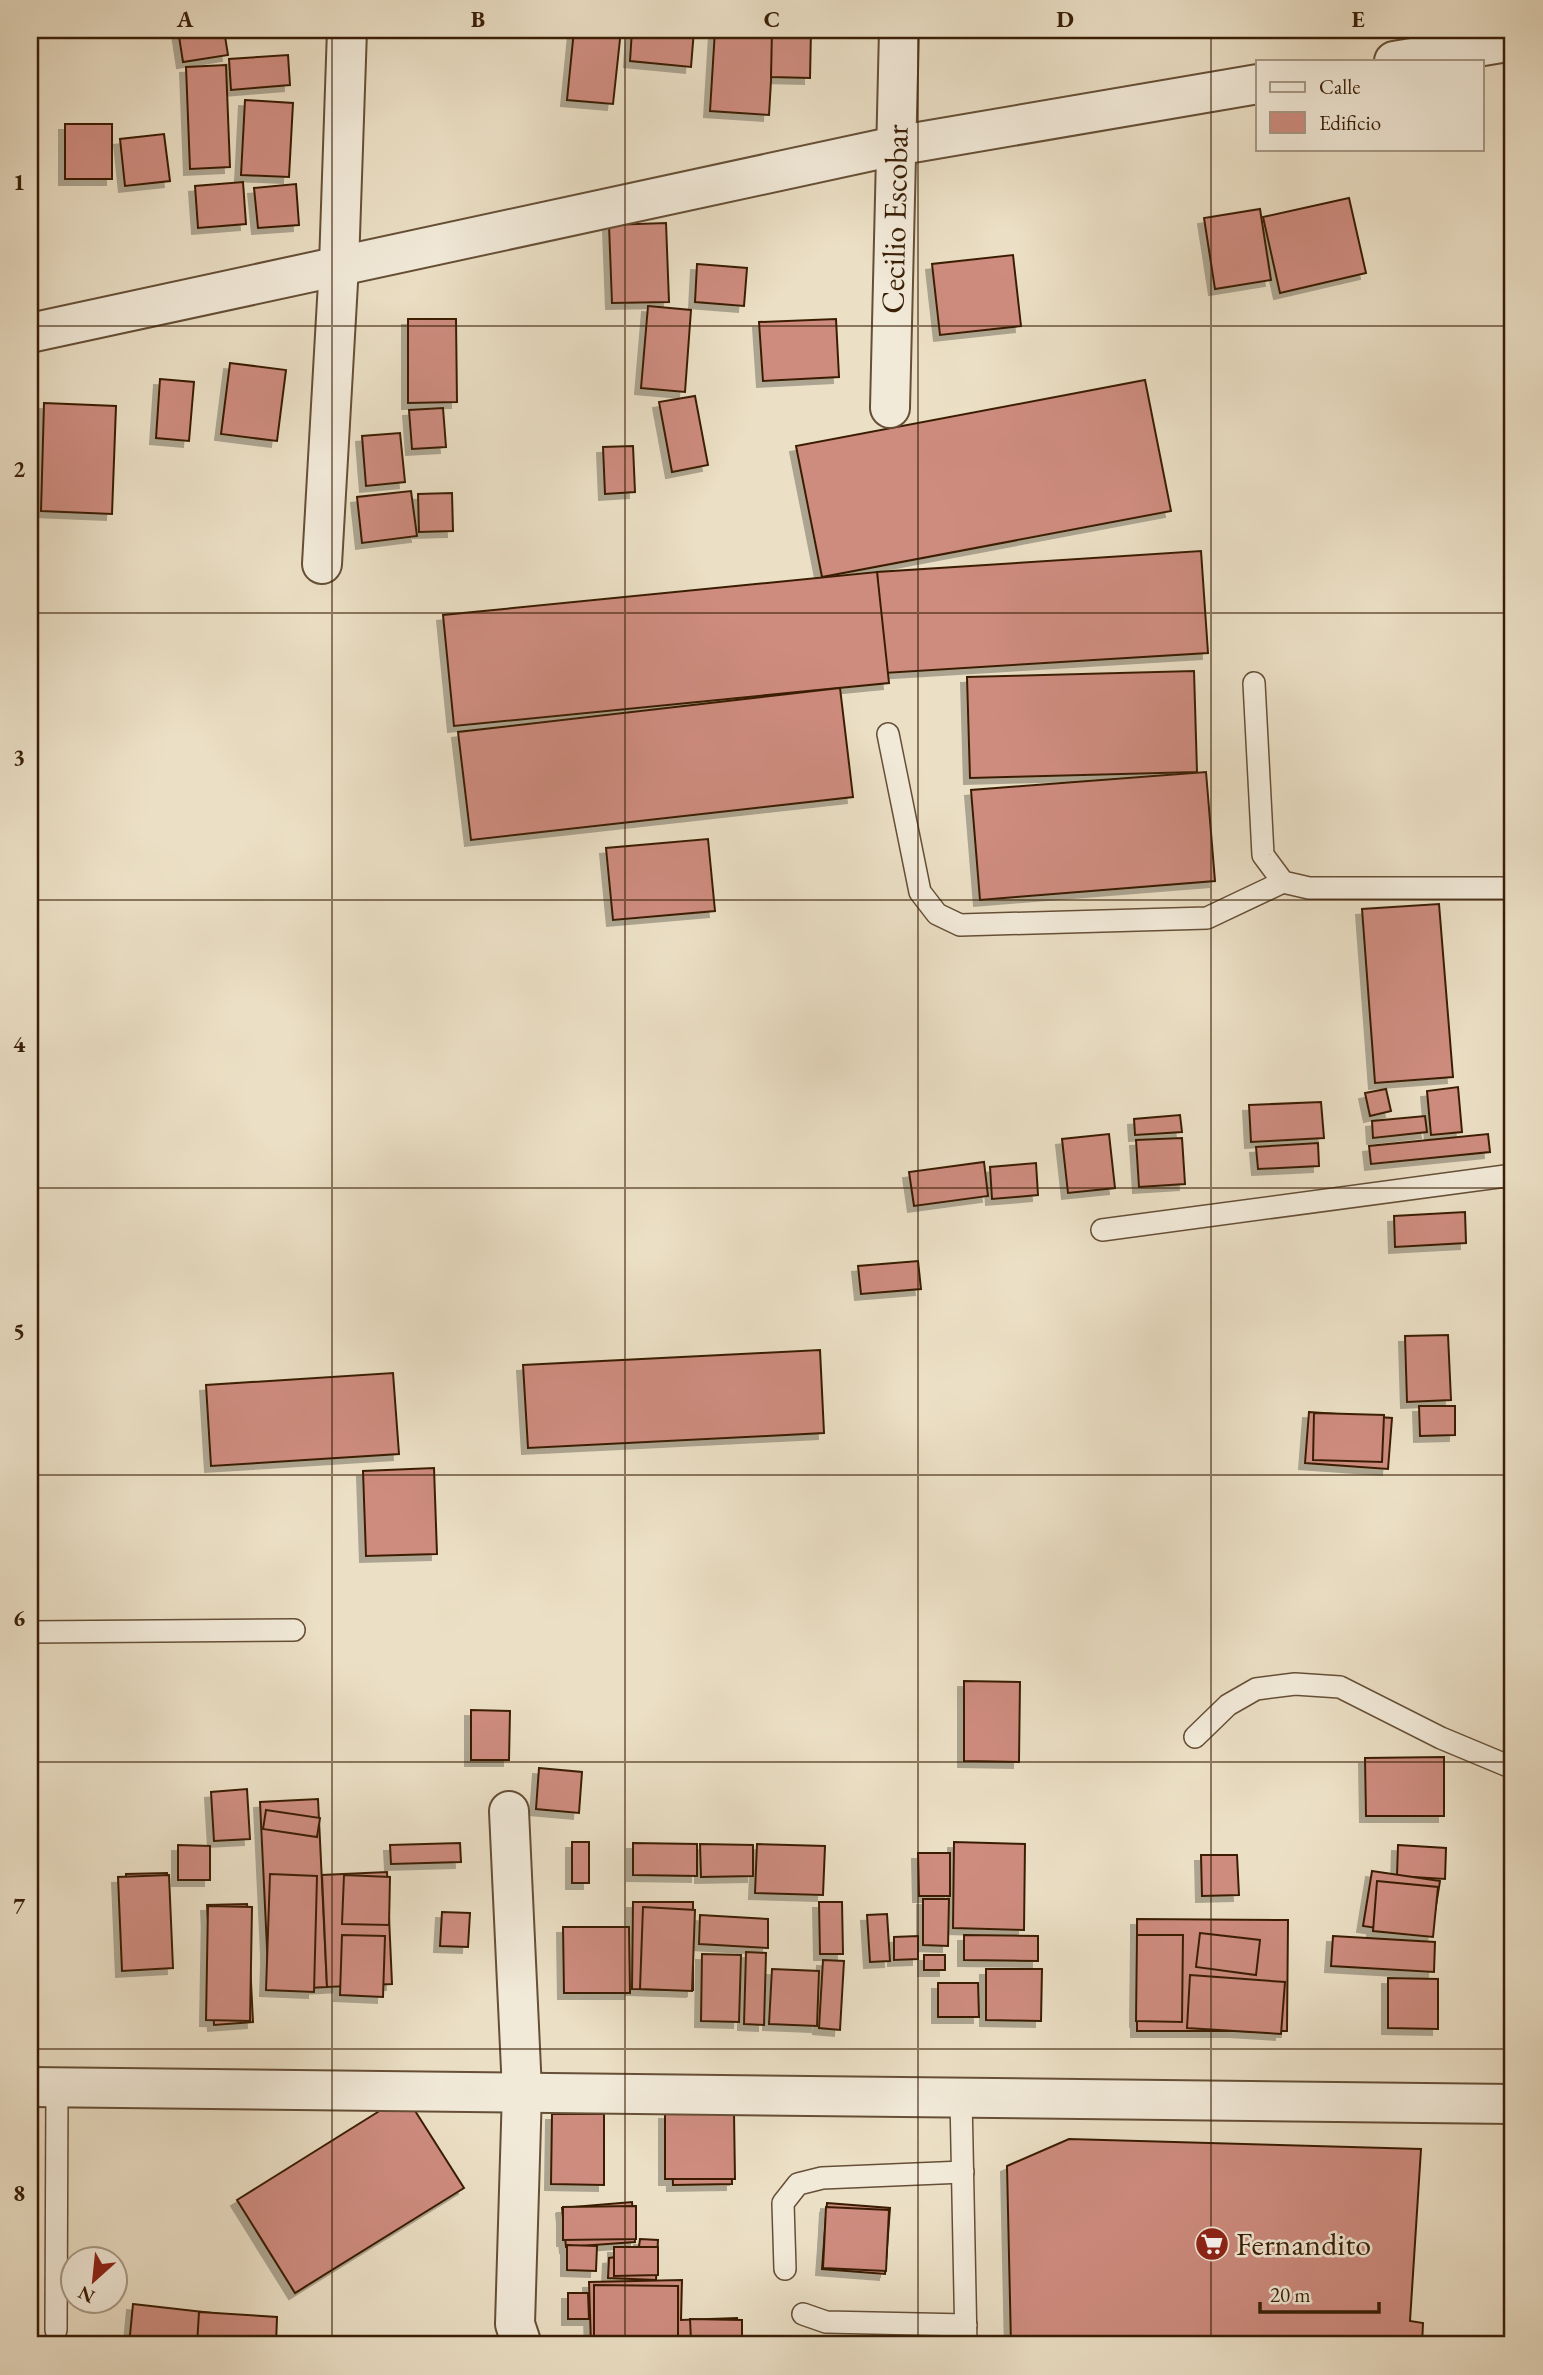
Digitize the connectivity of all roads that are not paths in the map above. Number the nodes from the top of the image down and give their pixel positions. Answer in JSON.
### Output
{"nodes":[{"id":1,"x":347,"y":30,"type":"edge"},
{"id":2,"x":899,"y":30,"type":"edge"},
{"id":3,"x":1513,"y":41,"type":"edge"},
{"id":4,"x":1400,"y":60,"type":"edge"},
{"id":5,"x":1256,"y":84,"type":"edge"},
{"id":6,"x":895,"y":146,"type":"junction"},
{"id":7,"x":339,"y":265,"type":"junction"},
{"id":8,"x":30,"y":333,"type":"edge"},
{"id":9,"x":890,"y":408,"type":"dead end"},
{"id":10,"x":322,"y":564,"type":"dead end"},
{"id":11,"x":1254,"y":683,"type":"dead end"},
{"id":12,"x":888,"y":734,"type":"dead end"},
{"id":13,"x":1283,"y":882,"type":"junction"},
{"id":14,"x":1513,"y":888,"type":"edge"},
{"id":15,"x":1513,"y":1175,"type":"edge"},
{"id":16,"x":1102,"y":1230,"type":"dead end"},
{"id":17,"x":294,"y":1630,"type":"dead end"},
{"id":18,"x":30,"y":1632,"type":"edge"},
{"id":19,"x":1195,"y":1737,"type":"dead end"},
{"id":20,"x":1513,"y":1768,"type":"edge"},
{"id":21,"x":509,"y":1811,"type":"dead end"},
{"id":22,"x":43,"y":2087,"type":"edge"},
{"id":23,"x":522,"y":2091,"type":"junction"},
{"id":24,"x":961,"y":2097,"type":"junction"},
{"id":25,"x":1513,"y":2104,"type":"edge"},
{"id":26,"x":963,"y":2172,"type":"junction"},
{"id":27,"x":785,"y":2269,"type":"dead end"},
{"id":28,"x":803,"y":2314,"type":"dead end"},
{"id":29,"x":56,"y":2330,"type":"dead end"},
{"id":30,"x":966,"y":2335,"type":"edge"},
{"id":31,"x":522,"y":2345,"type":"edge"}],
"edges":[{"from":1,"to":7,"type":"street"},
{"from":2,"to":6,"type":"street","name":"Cecilio Escobar"},
{"from":3,"to":4,"type":"street"},
{"from":5,"to":6,"type":"street"},
{"from":6,"to":7,"type":"street"},
{"from":6,"to":9,"type":"street","name":"Cecilio Escobar"},
{"from":7,"to":8,"type":"street"},
{"from":7,"to":10,"type":"street"},
{"from":11,"to":13,"type":"lane"},
{"from":12,"to":13,"type":"lane"},
{"from":13,"to":14,"type":"lane"},
{"from":15,"to":16,"type":"lane"},
{"from":17,"to":18,"type":"lane"},
{"from":19,"to":20,"type":"lane"},
{"from":21,"to":23,"type":"street"},
{"from":22,"to":23,"type":"street"},
{"from":22,"to":29,"type":"lane"},
{"from":23,"to":24,"type":"street"},
{"from":23,"to":31,"type":"street"},
{"from":24,"to":25,"type":"street"},
{"from":24,"to":26,"type":"lane"},
{"from":26,"to":27,"type":"lane"},
{"from":26,"to":30,"type":"lane"},
{"from":28,"to":30,"type":"lane"}]}
